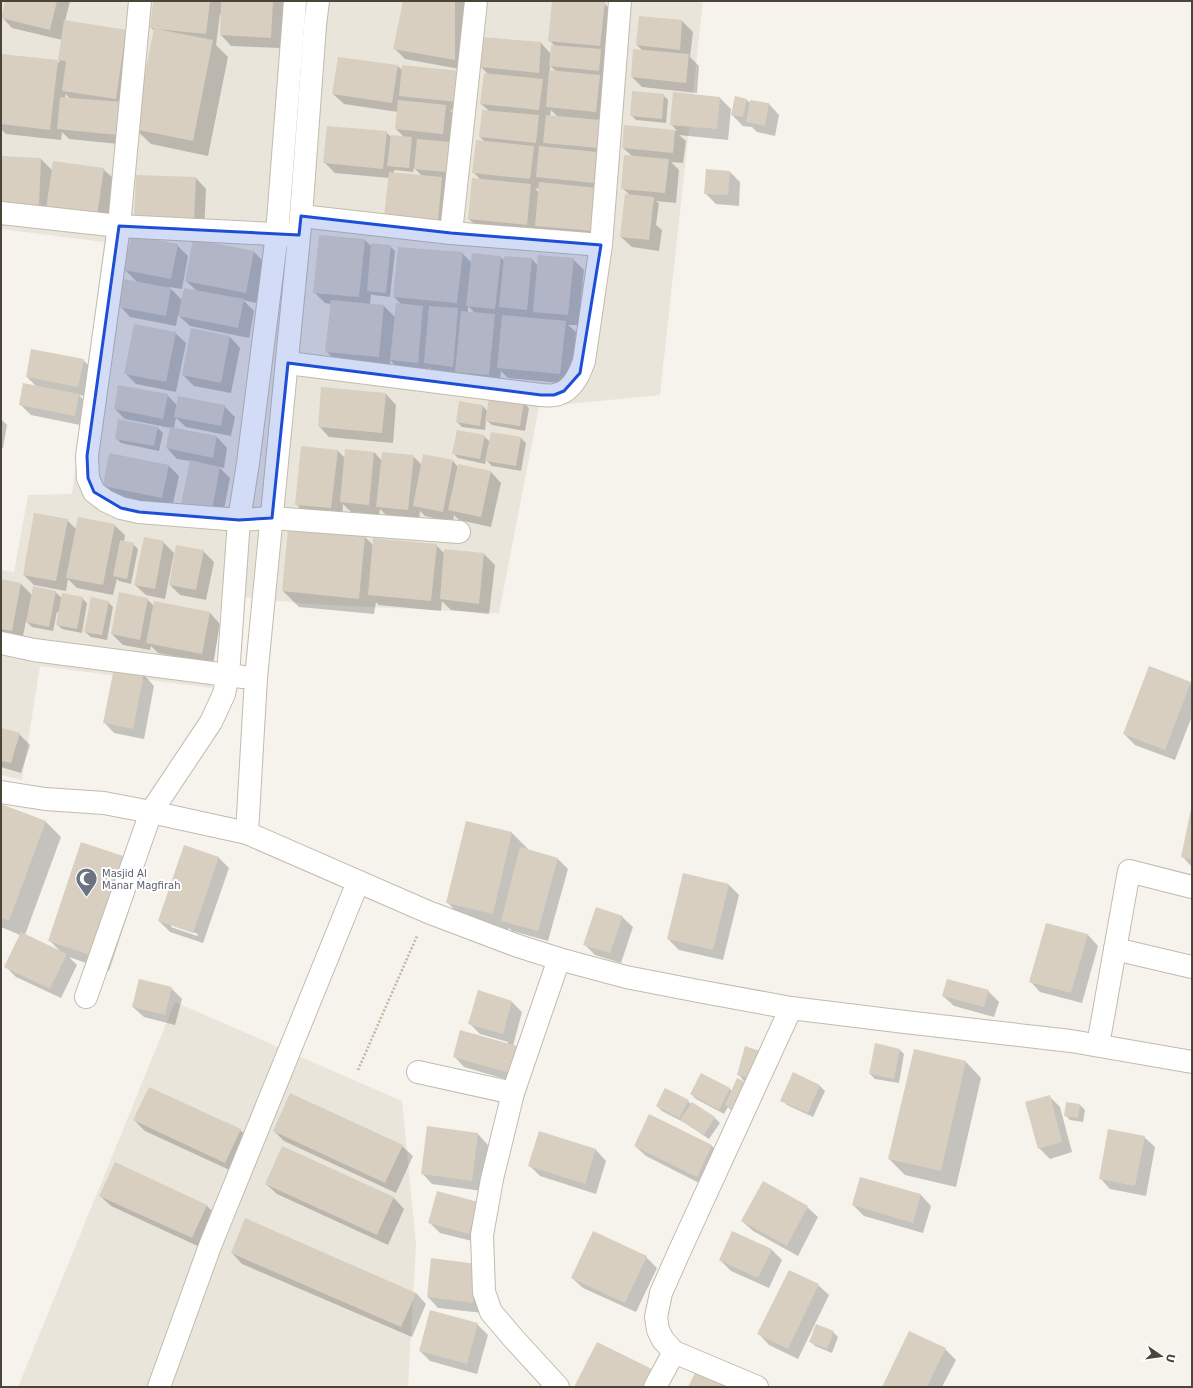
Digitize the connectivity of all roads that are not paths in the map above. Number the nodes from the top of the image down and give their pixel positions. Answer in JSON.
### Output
{"nodes":[{"id":1,"x":140,"y":1,"type":"edge"},
{"id":2,"x":295,"y":1,"type":"edge"},
{"id":3,"x":318,"y":1,"type":"edge"},
{"id":4,"x":476,"y":1,"type":"edge"},
{"id":5,"x":620,"y":1,"type":"edge"},
{"id":6,"x":1,"y":213,"type":"edge"},
{"id":7,"x":119,"y":226,"type":"junction"},
{"id":8,"x":300,"y":226,"type":"junction"},
{"id":9,"x":451,"y":233,"type":"junction"},
{"id":10,"x":277,"y":234,"type":"junction"},
{"id":11,"x":601,"y":245,"type":"junction"},
{"id":12,"x":288,"y":363,"type":"junction"},
{"id":13,"x":272,"y":518,"type":"junction"},
{"id":14,"x":239,"y":520,"type":"junction"},
{"id":15,"x":459,"y":532,"type":"dead end"},
{"id":16,"x":1,"y":643,"type":"edge"},
{"id":17,"x":228,"y":675,"type":"junction"},
{"id":18,"x":256,"y":678,"type":"junction"},
{"id":19,"x":1,"y":792,"type":"edge"},
{"id":20,"x":151,"y":812,"type":"junction"},
{"id":21,"x":247,"y":833,"type":"junction"},
{"id":22,"x":358,"y":882,"type":"junction"},
{"id":23,"x":1192,"y":887,"type":"edge"},
{"id":24,"x":1115,"y":949,"type":"junction"},
{"id":25,"x":559,"y":959,"type":"junction"},
{"id":26,"x":1192,"y":967,"type":"edge"},
{"id":27,"x":86,"y":997,"type":"dead end"},
{"id":28,"x":791,"y":1008,"type":"junction"},
{"id":29,"x":1098,"y":1045,"type":"junction"},
{"id":30,"x":1192,"y":1062,"type":"edge"},
{"id":31,"x":418,"y":1072,"type":"dead end"},
{"id":32,"x":513,"y":1093,"type":"junction"},
{"id":33,"x":674,"y":1352,"type":"junction"},
{"id":34,"x":159,"y":1387,"type":"edge"},
{"id":35,"x":558,"y":1387,"type":"edge"},
{"id":36,"x":655,"y":1387,"type":"edge"},
{"id":37,"x":757,"y":1387,"type":"edge"}],
"edges":[{"from":1,"to":7,"type":"street"},
{"from":2,"to":10,"type":"street"},
{"from":3,"to":8,"type":"street"},
{"from":4,"to":9,"type":"street"},
{"from":5,"to":11,"type":"street"},
{"from":6,"to":7,"type":"street"},
{"from":7,"to":10,"type":"street"},
{"from":7,"to":14,"type":"street"},
{"from":8,"to":9,"type":"street"},
{"from":8,"to":10,"type":"street"},
{"from":8,"to":12,"type":"street"},
{"from":9,"to":11,"type":"street"},
{"from":10,"to":14,"type":"street"},
{"from":11,"to":12,"type":"street"},
{"from":12,"to":13,"type":"street"},
{"from":13,"to":14,"type":"street"},
{"from":13,"to":15,"type":"street"},
{"from":13,"to":18,"type":"street"},
{"from":14,"to":17,"type":"street"},
{"from":16,"to":17,"type":"street"},
{"from":17,"to":18,"type":"street"},
{"from":17,"to":20,"type":"street"},
{"from":18,"to":21,"type":"street"},
{"from":19,"to":20,"type":"street"},
{"from":20,"to":21,"type":"street"},
{"from":20,"to":27,"type":"street"},
{"from":21,"to":22,"type":"street"},
{"from":22,"to":25,"type":"street"},
{"from":22,"to":34,"type":"street"},
{"from":23,"to":24,"type":"street"},
{"from":24,"to":26,"type":"street"},
{"from":24,"to":29,"type":"street"},
{"from":25,"to":28,"type":"street"},
{"from":25,"to":32,"type":"street"},
{"from":28,"to":29,"type":"street"},
{"from":28,"to":33,"type":"street"},
{"from":29,"to":30,"type":"street"},
{"from":31,"to":32,"type":"street"},
{"from":32,"to":35,"type":"street"},
{"from":33,"to":36,"type":"street"},
{"from":33,"to":37,"type":"street"}]}
